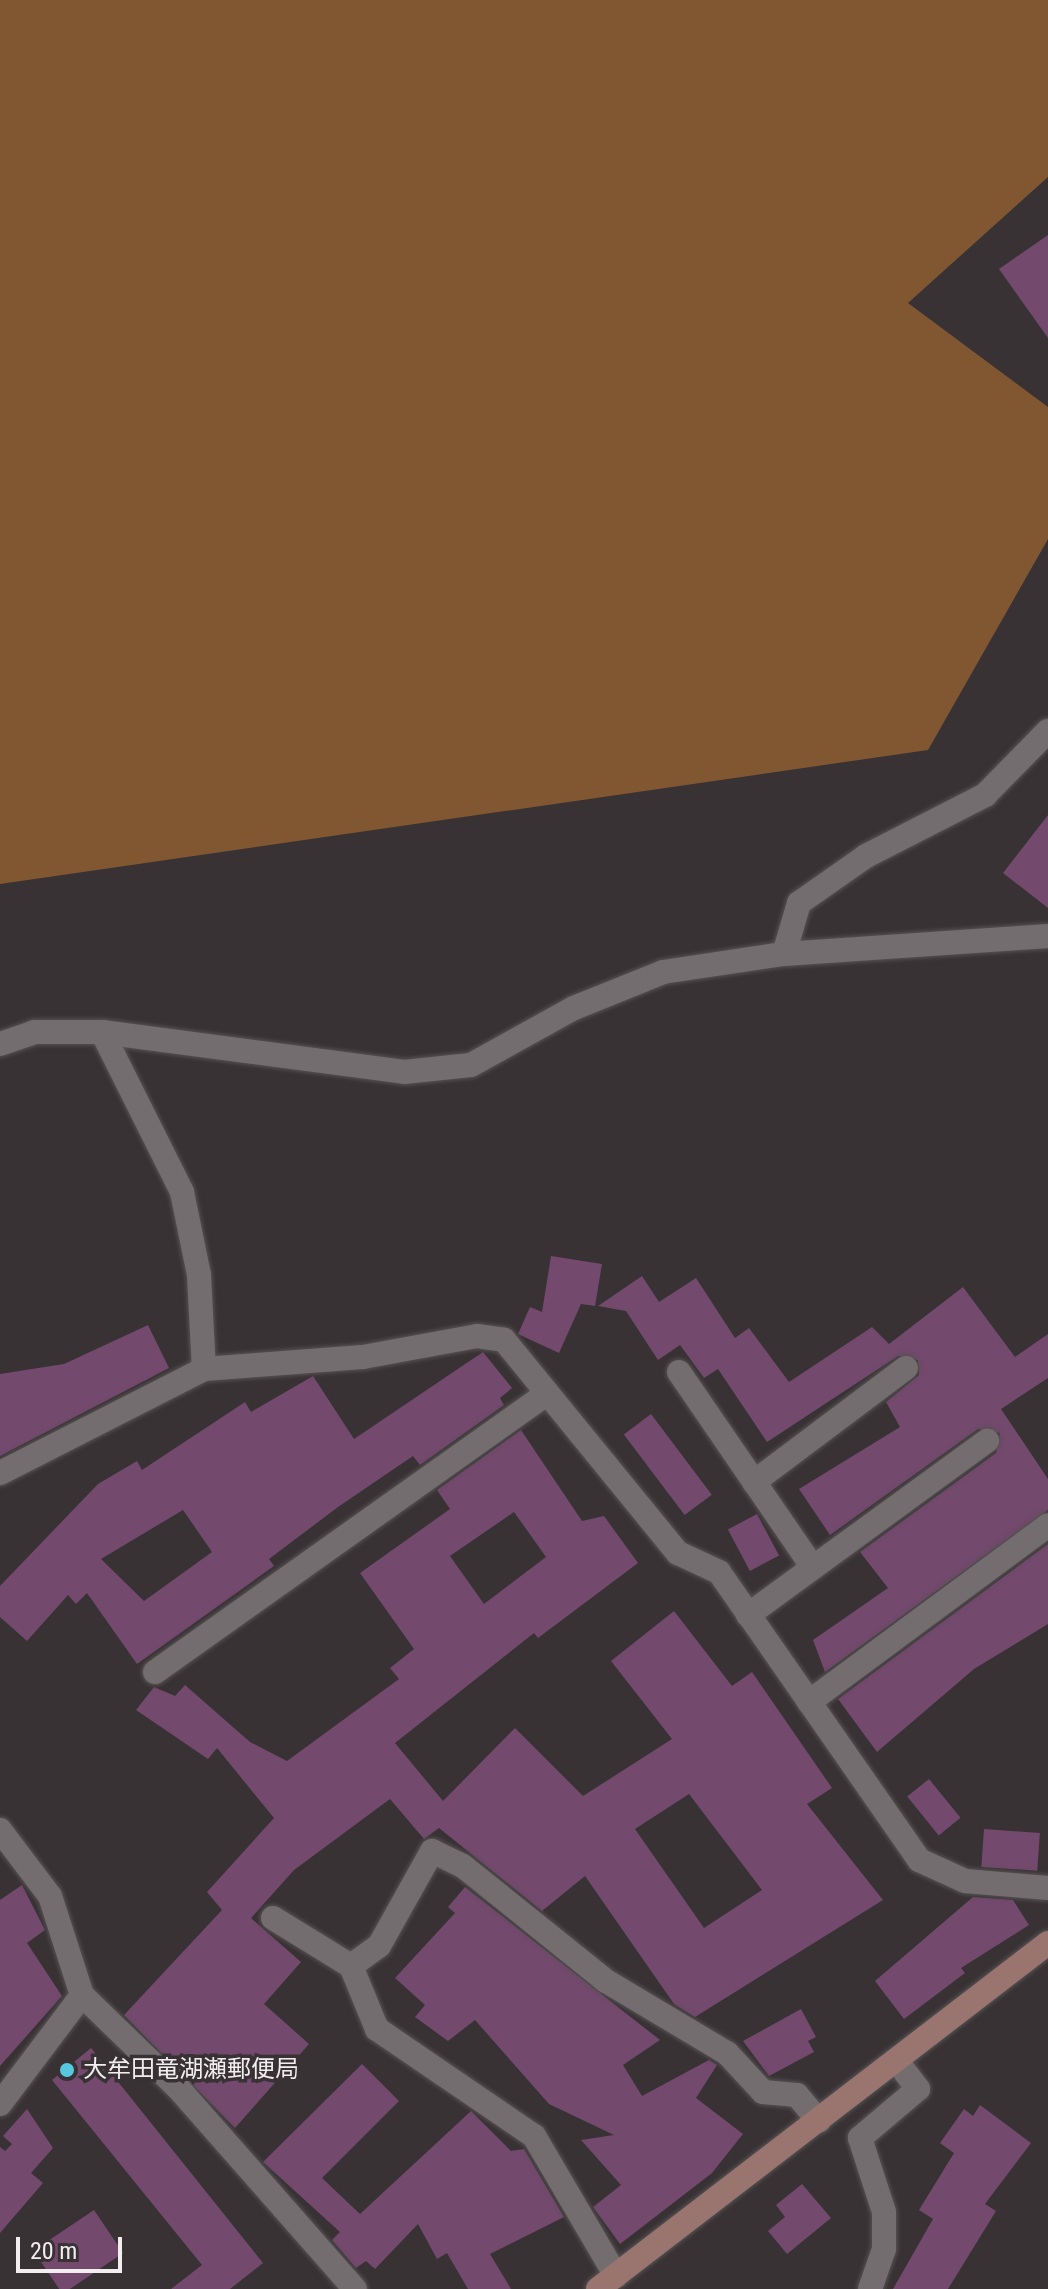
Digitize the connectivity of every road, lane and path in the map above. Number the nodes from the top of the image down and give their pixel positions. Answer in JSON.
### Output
{"nodes":[{"id":1,"x":1048,"y":731,"type":"edge"},
{"id":2,"x":1048,"y":936,"type":"edge"},
{"id":3,"x":784,"y":954,"type":"junction"},
{"id":4,"x":102,"y":1032,"type":"junction"},
{"id":5,"x":0,"y":1044,"type":"edge"},
{"id":6,"x":906,"y":1368,"type":"dead end"},
{"id":7,"x":204,"y":1369,"type":"junction"},
{"id":8,"x":679,"y":1372,"type":"dead end"},
{"id":9,"x":547,"y":1393,"type":"junction"},
{"id":10,"x":987,"y":1441,"type":"dead end"},
{"id":11,"x":0,"y":1473,"type":"edge"},
{"id":12,"x":754,"y":1482,"type":"junction"},
{"id":13,"x":1048,"y":1525,"type":"edge"},
{"id":14,"x":813,"y":1568,"type":"junction"},
{"id":15,"x":748,"y":1615,"type":"junction"},
{"id":16,"x":155,"y":1672,"type":"dead end"},
{"id":17,"x":809,"y":1702,"type":"junction"},
{"id":18,"x":0,"y":1830,"type":"edge"},
{"id":19,"x":1048,"y":1888,"type":"edge"},
{"id":20,"x":273,"y":1918,"type":"dead end"},
{"id":21,"x":1048,"y":1943,"type":"edge"},
{"id":22,"x":351,"y":1966,"type":"junction"},
{"id":23,"x":82,"y":1995,"type":"junction"},
{"id":24,"x":896,"y":2060,"type":"junction"},
{"id":25,"x":0,"y":2104,"type":"edge"},
{"id":26,"x":819,"y":2121,"type":"junction"},
{"id":27,"x":607,"y":2283,"type":"edge"},
{"id":28,"x":355,"y":2289,"type":"edge"},
{"id":29,"x":870,"y":2289,"type":"edge"}],
"edges":[{"from":1,"to":3,"type":"street"},
{"from":2,"to":3,"type":"street"},
{"from":3,"to":4,"type":"street"},
{"from":4,"to":5,"type":"street"},
{"from":4,"to":7,"type":"street"},
{"from":6,"to":12,"type":"street"},
{"from":7,"to":9,"type":"street"},
{"from":7,"to":11,"type":"street"},
{"from":8,"to":12,"type":"street"},
{"from":9,"to":15,"type":"street"},
{"from":9,"to":16,"type":"street"},
{"from":10,"to":14,"type":"street"},
{"from":12,"to":14,"type":"street"},
{"from":13,"to":17,"type":"street"},
{"from":14,"to":15,"type":"street"},
{"from":15,"to":17,"type":"street"},
{"from":17,"to":19,"type":"street"},
{"from":18,"to":23,"type":"street"},
{"from":20,"to":22,"type":"street"},
{"from":21,"to":24,"type":"street"},
{"from":22,"to":26,"type":"street"},
{"from":22,"to":27,"type":"street"},
{"from":23,"to":25,"type":"street"},
{"from":23,"to":28,"type":"street"},
{"from":24,"to":26,"type":"street"},
{"from":24,"to":29,"type":"street"},
{"from":26,"to":27,"type":"street"}]}
